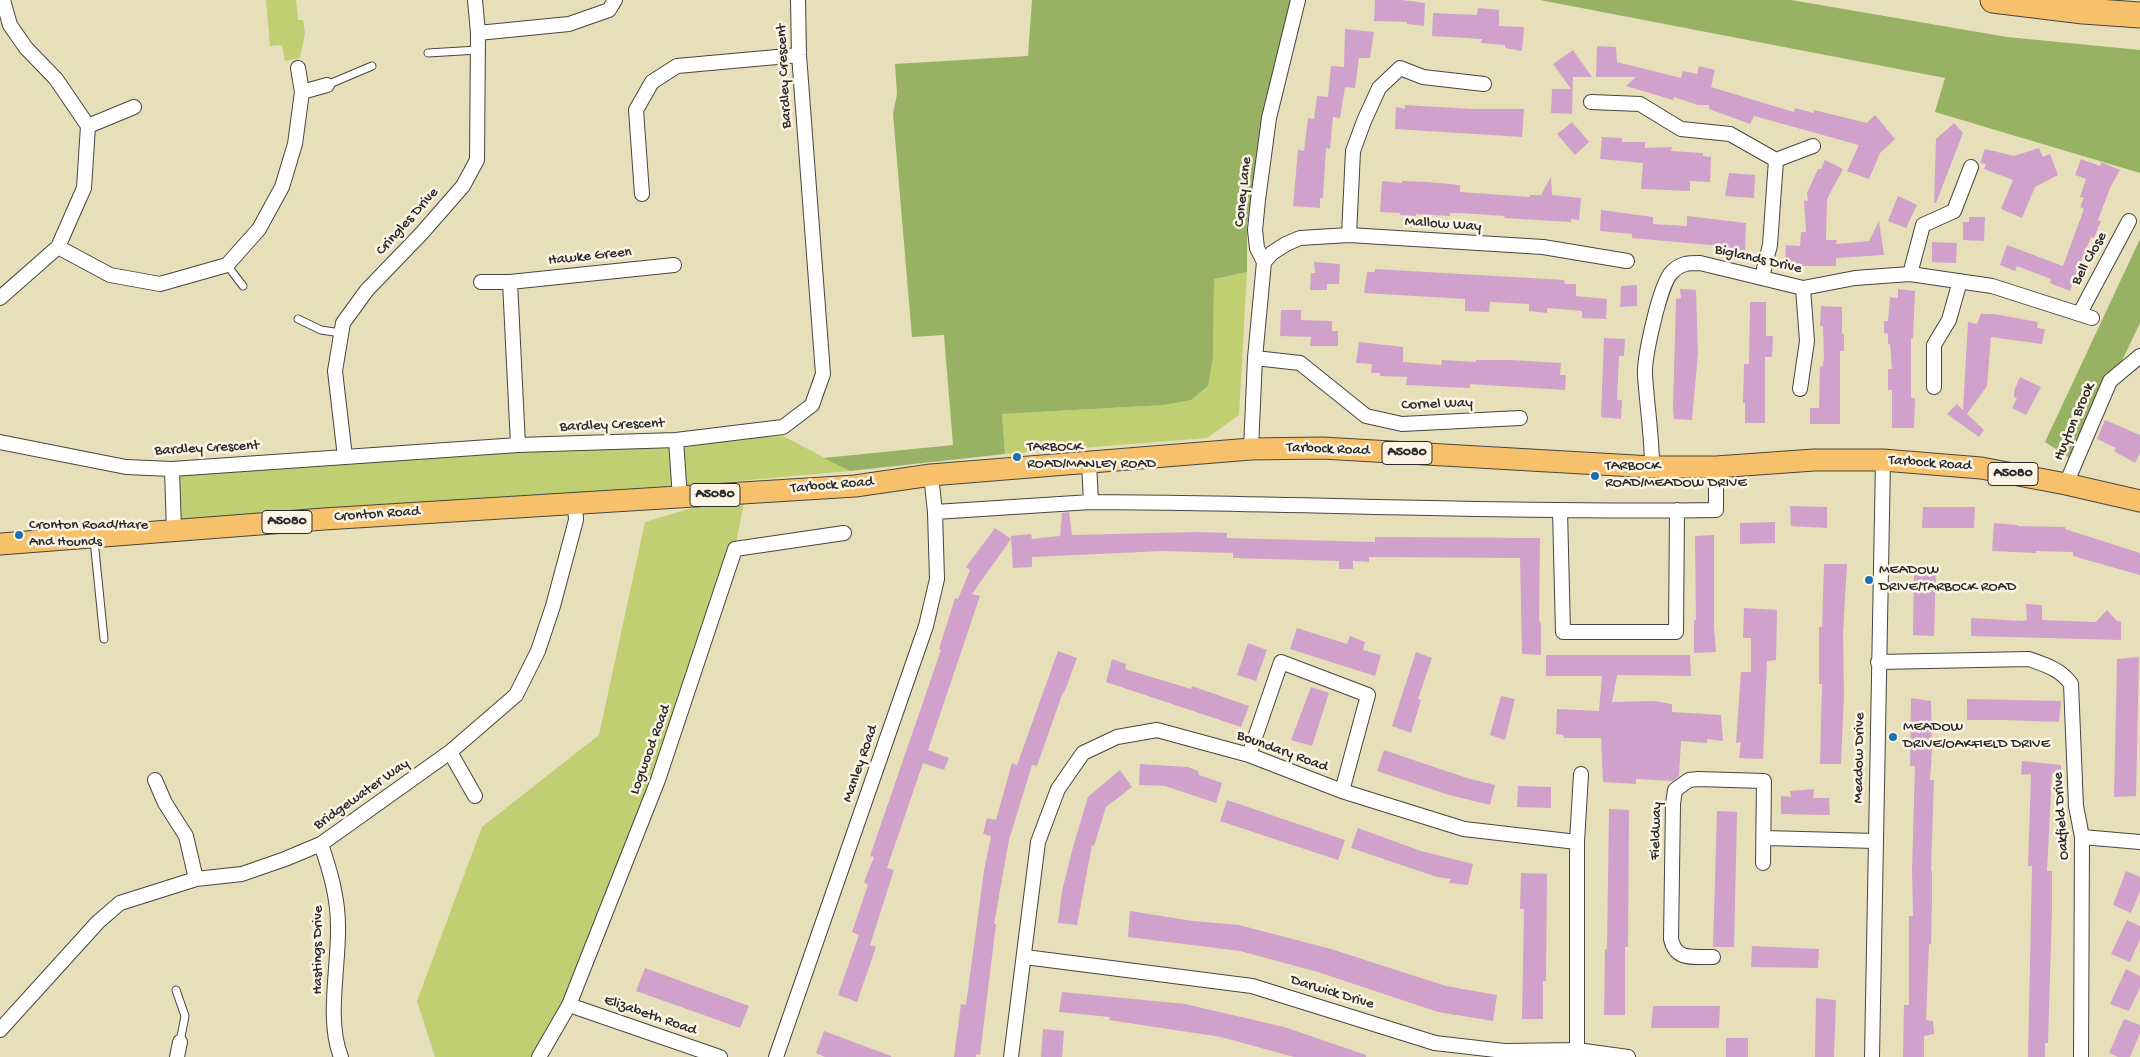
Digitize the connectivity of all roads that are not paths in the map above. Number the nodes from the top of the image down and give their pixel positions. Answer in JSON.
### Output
{"nodes":[{"id":1,"x":3,"y":0,"type":"edge"},
{"id":2,"x":475,"y":0,"type":"edge"},
{"id":3,"x":615,"y":0,"type":"edge"},
{"id":4,"x":798,"y":0,"type":"edge"},
{"id":5,"x":1298,"y":0,"type":"edge"},
{"id":6,"x":1993,"y":0,"type":"edge"},
{"id":7,"x":2140,"y":16,"type":"edge"},
{"id":8,"x":478,"y":33,"type":"junction"},
{"id":9,"x":478,"y":50,"type":"junction"},
{"id":10,"x":428,"y":53,"type":"dead end"},
{"id":11,"x":799,"y":55,"type":"junction"},
{"id":12,"x":372,"y":66,"type":"dead end"},
{"id":13,"x":298,"y":68,"type":"dead end"},
{"id":14,"x":1484,"y":84,"type":"dead end"},
{"id":15,"x":328,"y":85,"type":"joint"},
{"id":16,"x":302,"y":92,"type":"junction"},
{"id":17,"x":1592,"y":102,"type":"dead end"},
{"id":18,"x":134,"y":107,"type":"dead end"},
{"id":19,"x":88,"y":126,"type":"junction"},
{"id":20,"x":1813,"y":146,"type":"dead end"},
{"id":21,"x":1776,"y":160,"type":"junction"},
{"id":22,"x":1971,"y":167,"type":"dead end"},
{"id":23,"x":642,"y":194,"type":"dead end"},
{"id":24,"x":2129,"y":222,"type":"dead end"},
{"id":25,"x":1349,"y":235,"type":"junction"},
{"id":26,"x":58,"y":246,"type":"junction"},
{"id":27,"x":1264,"y":262,"type":"junction"},
{"id":28,"x":1628,"y":262,"type":"dead end"},
{"id":29,"x":227,"y":265,"type":"junction"},
{"id":30,"x":674,"y":265,"type":"dead end"},
{"id":31,"x":1910,"y":274,"type":"junction"},
{"id":32,"x":1762,"y":277,"type":"junction"},
{"id":33,"x":1960,"y":281,"type":"junction"},
{"id":34,"x":481,"y":282,"type":"dead end"},
{"id":35,"x":510,"y":282,"type":"junction"},
{"id":36,"x":243,"y":286,"type":"dead end"},
{"id":37,"x":1803,"y":288,"type":"junction"},
{"id":38,"x":0,"y":298,"type":"edge"},
{"id":39,"x":2086,"y":315,"type":"joint"},
{"id":40,"x":298,"y":319,"type":"dead end"},
{"id":41,"x":341,"y":333,"type":"junction"},
{"id":42,"x":2140,"y":356,"type":"edge"},
{"id":43,"x":1255,"y":358,"type":"junction"},
{"id":44,"x":1934,"y":387,"type":"dead end"},
{"id":45,"x":1800,"y":389,"type":"dead end"},
{"id":46,"x":1520,"y":418,"type":"dead end"},
{"id":47,"x":676,"y":440,"type":"junction"},
{"id":48,"x":0,"y":442,"type":"edge"},
{"id":49,"x":518,"y":445,"type":"junction"},
{"id":50,"x":1251,"y":449,"type":"junction"},
{"id":51,"x":345,"y":457,"type":"junction"},
{"id":52,"x":1883,"y":460,"type":"junction"},
{"id":53,"x":1089,"y":462,"type":"junction"},
{"id":54,"x":1652,"y":467,"type":"junction"},
{"id":55,"x":1716,"y":467,"type":"junction"},
{"id":56,"x":172,"y":469,"type":"junction"},
{"id":57,"x":931,"y":475,"type":"junction"},
{"id":58,"x":2066,"y":484,"type":"junction"},
{"id":59,"x":680,"y":498,"type":"junction"},
{"id":60,"x":2140,"y":501,"type":"edge"},
{"id":61,"x":1091,"y":502,"type":"junction"},
{"id":62,"x":575,"y":503,"type":"junction"},
{"id":63,"x":1560,"y":510,"type":"junction"},
{"id":64,"x":1676,"y":510,"type":"junction"},
{"id":65,"x":935,"y":512,"type":"junction"},
{"id":66,"x":174,"y":531,"type":"junction"},
{"id":67,"x":844,"y":533,"type":"dead end"},
{"id":68,"x":94,"y":537,"type":"junction"},
{"id":69,"x":0,"y":544,"type":"edge"},
{"id":70,"x":104,"y":639,"type":"dead end"},
{"id":71,"x":1878,"y":662,"type":"junction"},
{"id":72,"x":450,"y":752,"type":"junction"},
{"id":73,"x":1249,"y":755,"type":"junction"},
{"id":74,"x":1581,"y":774,"type":"dead end"},
{"id":75,"x":155,"y":780,"type":"dead end"},
{"id":76,"x":1342,"y":790,"type":"junction"},
{"id":77,"x":475,"y":796,"type":"dead end"},
{"id":78,"x":2082,"y":837,"type":"junction"},
{"id":79,"x":1765,"y":838,"type":"junction"},
{"id":80,"x":1875,"y":841,"type":"junction"},
{"id":81,"x":1577,"y":842,"type":"junction"},
{"id":82,"x":2140,"y":842,"type":"edge"},
{"id":83,"x":322,"y":844,"type":"junction"},
{"id":84,"x":1763,"y":863,"type":"dead end"},
{"id":85,"x":196,"y":879,"type":"junction"},
{"id":86,"x":1713,"y":956,"type":"dead end"},
{"id":87,"x":1025,"y":957,"type":"junction"},
{"id":88,"x":176,"y":990,"type":"dead end"},
{"id":89,"x":570,"y":1005,"type":"junction"},
{"id":90,"x":0,"y":1030,"type":"edge"},
{"id":91,"x":180,"y":1042,"type":"joint"},
{"id":92,"x":1577,"y":1050,"type":"junction"},
{"id":93,"x":177,"y":1057,"type":"edge"},
{"id":94,"x":341,"y":1057,"type":"edge"},
{"id":95,"x":539,"y":1057,"type":"edge"},
{"id":96,"x":720,"y":1057,"type":"edge"},
{"id":97,"x":776,"y":1057,"type":"edge"},
{"id":98,"x":1011,"y":1057,"type":"edge"},
{"id":99,"x":1628,"y":1057,"type":"edge"},
{"id":100,"x":1872,"y":1057,"type":"edge"},
{"id":101,"x":2081,"y":1057,"type":"edge"}],
"edges":[{"from":1,"to":19,"type":"street"},
{"from":2,"to":8,"type":"street","name":"Cringles Drive"},
{"from":3,"to":8,"type":"street"},
{"from":4,"to":11,"type":"street","name":"Bardley Crescent"},
{"from":5,"to":27,"type":"street","name":"Coney Lane"},
{"from":6,"to":7,"type":"highway"},
{"from":8,"to":9,"type":"street","name":"Cringles Drive"},
{"from":9,"to":10,"type":"lane"},
{"from":9,"to":41,"type":"street","name":"Cringles Drive"},
{"from":11,"to":23,"type":"street"},
{"from":11,"to":47,"type":"street","name":"Bardley Crescent"},
{"from":12,"to":15,"type":"lane"},
{"from":13,"to":16,"type":"street"},
{"from":14,"to":25,"type":"street"},
{"from":15,"to":16,"type":"street"},
{"from":16,"to":29,"type":"street"},
{"from":17,"to":21,"type":"street"},
{"from":18,"to":19,"type":"street"},
{"from":19,"to":26,"type":"street"},
{"from":20,"to":21,"type":"street"},
{"from":21,"to":32,"type":"street"},
{"from":22,"to":31,"type":"street"},
{"from":24,"to":39,"type":"street","name":"Bell Close"},
{"from":25,"to":27,"type":"street","name":"Mallow Way"},
{"from":25,"to":28,"type":"street","name":"Mallow Way"},
{"from":26,"to":29,"type":"street"},
{"from":26,"to":38,"type":"street"},
{"from":27,"to":43,"type":"street","name":"Coney Lane"},
{"from":29,"to":36,"type":"lane"},
{"from":30,"to":35,"type":"street","name":"Hawke Green"},
{"from":31,"to":33,"type":"street","name":"Biglands Drive"},
{"from":31,"to":37,"type":"street","name":"Biglands Drive"},
{"from":32,"to":37,"type":"street","name":"Biglands Drive"},
{"from":32,"to":54,"type":"street","name":"Biglands Drive"},
{"from":33,"to":39,"type":"street","name":"Biglands Drive"},
{"from":33,"to":44,"type":"street"},
{"from":34,"to":35,"type":"street","name":"Hawke Green"},
{"from":35,"to":49,"type":"street"},
{"from":37,"to":45,"type":"street"},
{"from":40,"to":41,"type":"lane"},
{"from":41,"to":51,"type":"street","name":"Cringles Drive"},
{"from":42,"to":58,"type":"street","name":"Huyton Brook"},
{"from":43,"to":46,"type":"street","name":"Cornel Way"},
{"from":43,"to":50,"type":"street","name":"Coney Lane"},
{"from":47,"to":49,"type":"street","name":"Bardley Crescent"},
{"from":47,"to":59,"type":"street"},
{"from":48,"to":56,"type":"street","name":"Bardley Crescent"},
{"from":49,"to":51,"type":"street","name":"Bardley Crescent"},
{"from":50,"to":53,"type":"main road","name":"Tarbock Road","number":"A5080"},
{"from":50,"to":54,"type":"main road","name":"Tarbock Road","number":"A5080"},
{"from":51,"to":56,"type":"street","name":"Bardley Crescent"},
{"from":52,"to":55,"type":"main road","name":"Tarbock Road","number":"A5080"},
{"from":52,"to":58,"type":"main road","name":"Tarbock Road","number":"A5080"},
{"from":52,"to":71,"type":"street","name":"Meadow Drive"},
{"from":53,"to":57,"type":"main road","name":"Tarbock Road","number":"A5080"},
{"from":53,"to":61,"type":"street"},
{"from":54,"to":55,"type":"main road","name":"Tarbock Road","number":"A5080"},
{"from":55,"to":64,"type":"street"},
{"from":56,"to":66,"type":"street"},
{"from":57,"to":59,"type":"main road","name":"Tarbock Road","number":"A5080"},
{"from":57,"to":65,"type":"street","name":"Manley Road"},
{"from":58,"to":60,"type":"main road","name":"Tarbock Road","number":"A5080"},
{"from":59,"to":62,"type":"main road","name":"Tarbock Road","number":"A5080"},
{"from":61,"to":63,"type":"street"},
{"from":61,"to":65,"type":"street"},
{"from":62,"to":66,"type":"main road","name":"Cronton Road","number":"A5080"},
{"from":62,"to":72,"type":"street","name":"Bridgewater Way"},
{"from":63,"to":64,"type":"street"},
{"from":63,"to":64,"type":"street"},
{"from":65,"to":97,"type":"street","name":"Manley Road"},
{"from":66,"to":68,"type":"main road","name":"Cronton Road","number":"A5080"},
{"from":67,"to":89,"type":"street","name":"Logwood Road"},
{"from":68,"to":69,"type":"main road","name":"Cronton Road","number":"A5080"},
{"from":68,"to":70,"type":"lane"},
{"from":71,"to":78,"type":"street","name":"Oakfield Drive"},
{"from":71,"to":80,"type":"street","name":"Meadow Drive"},
{"from":72,"to":77,"type":"street"},
{"from":72,"to":83,"type":"street","name":"Bridgewater Way"},
{"from":73,"to":76,"type":"street","name":"Boundary Road"},
{"from":73,"to":76,"type":"street"},
{"from":73,"to":87,"type":"street","name":"Boundary Road"},
{"from":74,"to":81,"type":"street"},
{"from":75,"to":85,"type":"street"},
{"from":76,"to":81,"type":"street","name":"Boundary Road"},
{"from":78,"to":82,"type":"street"},
{"from":78,"to":101,"type":"street","name":"Oakfield Drive"},
{"from":79,"to":80,"type":"street"},
{"from":79,"to":84,"type":"street","name":"Fieldway"},
{"from":79,"to":86,"type":"street","name":"Fieldway"},
{"from":80,"to":100,"type":"street","name":"Meadow Drive"},
{"from":81,"to":92,"type":"street"},
{"from":83,"to":85,"type":"street","name":"Bridgewater Way"},
{"from":83,"to":94,"type":"street","name":"Hastings Drive"},
{"from":85,"to":90,"type":"street","name":"Bridgewater Way"},
{"from":87,"to":92,"type":"street","name":"Darwick Drive"},
{"from":87,"to":98,"type":"street","name":"Boundary Road"},
{"from":88,"to":91,"type":"lane"},
{"from":89,"to":95,"type":"street","name":"Logwood Road"},
{"from":89,"to":96,"type":"street","name":"Elizabeth Road"},
{"from":91,"to":93,"type":"street"},
{"from":92,"to":99,"type":"street","name":"Darwick Drive"}]}
